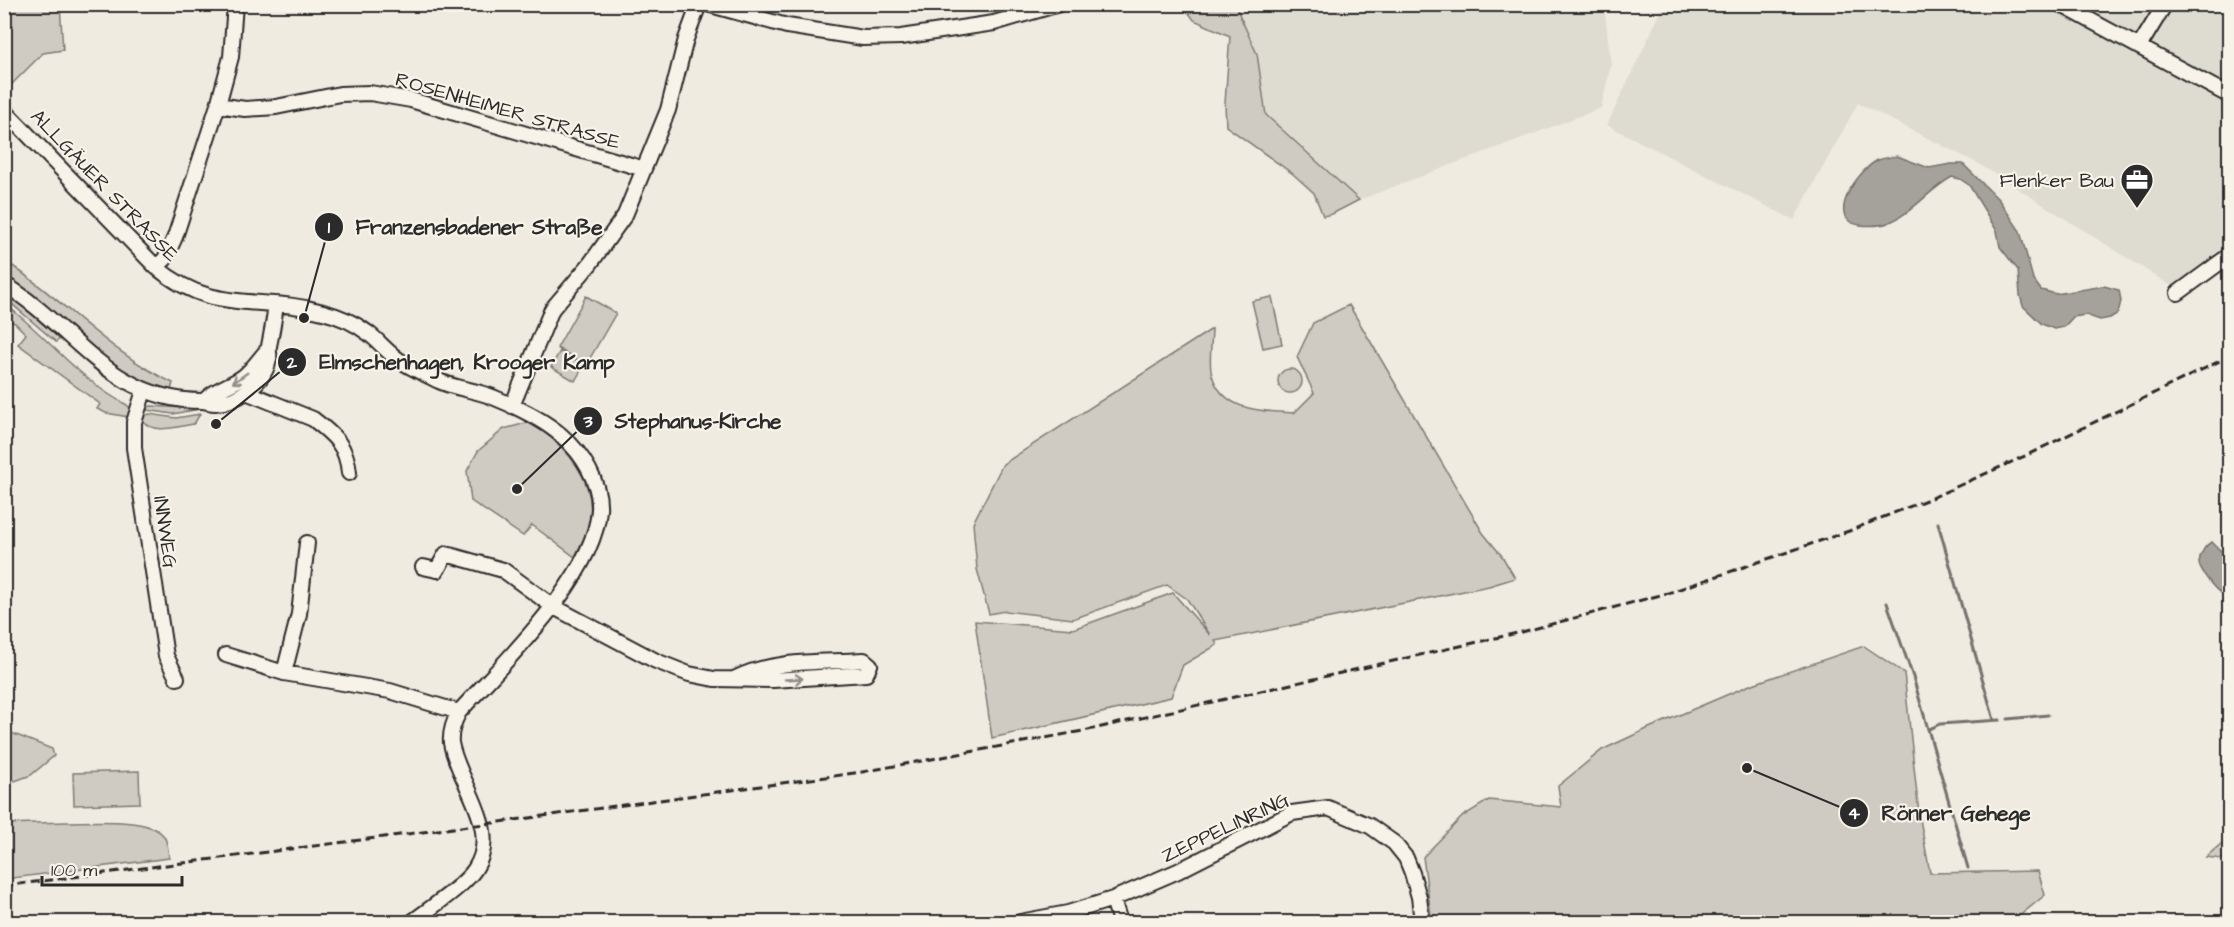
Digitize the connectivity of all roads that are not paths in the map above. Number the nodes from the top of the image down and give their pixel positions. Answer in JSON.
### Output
{"nodes":[{"id":1,"x":235,"y":4,"type":"edge"},
{"id":2,"x":699,"y":4,"type":"edge"},
{"id":3,"x":707,"y":4,"type":"edge"},
{"id":4,"x":1059,"y":4,"type":"edge"},
{"id":5,"x":2060,"y":4,"type":"edge"},
{"id":6,"x":2164,"y":4,"type":"edge"},
{"id":7,"x":2139,"y":47,"type":"junction"},
{"id":8,"x":2229,"y":96,"type":"edge"},
{"id":9,"x":219,"y":105,"type":"junction"},
{"id":10,"x":4,"y":110,"type":"edge"},
{"id":11,"x":644,"y":169,"type":"junction"},
{"id":12,"x":2229,"y":255,"type":"edge"},
{"id":13,"x":156,"y":267,"type":"junction"},
{"id":14,"x":4,"y":284,"type":"edge"},
{"id":15,"x":2178,"y":293,"type":"dead end"},
{"id":16,"x":276,"y":305,"type":"junction"},
{"id":17,"x":269,"y":348,"type":"junction"},
{"id":18,"x":144,"y":391,"type":"junction"},
{"id":19,"x":246,"y":392,"type":"junction"},
{"id":20,"x":205,"y":400,"type":"junction"},
{"id":21,"x":512,"y":406,"type":"junction"},
{"id":22,"x":349,"y":473,"type":"dead end"},
{"id":23,"x":307,"y":543,"type":"dead end"},
{"id":24,"x":423,"y":567,"type":"dead end"},
{"id":25,"x":554,"y":606,"type":"junction"},
{"id":26,"x":225,"y":655,"type":"dead end"},
{"id":27,"x":284,"y":673,"type":"junction"},
{"id":28,"x":177,"y":678,"type":"dead end"},
{"id":29,"x":736,"y":678,"type":"junction"},
{"id":30,"x":459,"y":712,"type":"junction"},
{"id":31,"x":1113,"y":899,"type":"junction"},
{"id":32,"x":412,"y":922,"type":"edge"},
{"id":33,"x":1020,"y":922,"type":"edge"},
{"id":34,"x":1120,"y":922,"type":"edge"},
{"id":35,"x":1422,"y":922,"type":"edge"}],
"edges":[{"from":1,"to":9,"type":"street"},
{"from":2,"to":11,"type":"street"},
{"from":3,"to":4,"type":"street"},
{"from":5,"to":7,"type":"street"},
{"from":6,"to":7,"type":"street"},
{"from":7,"to":8,"type":"street"},
{"from":9,"to":11,"type":"street","name":"ROSENHEIMER STRASSE"},
{"from":9,"to":13,"type":"street"},
{"from":10,"to":13,"type":"street","name":"ALLGÄUER STRASSE"},
{"from":11,"to":21,"type":"street"},
{"from":12,"to":15,"type":"street"},
{"from":13,"to":16,"type":"street","name":"ALLGÄUER STRASSE"},
{"from":14,"to":18,"type":"street"},
{"from":16,"to":17,"type":"street"},
{"from":16,"to":21,"type":"street","name":"ALLGÄUER STRASSE"},
{"from":17,"to":19,"type":"street"},
{"from":17,"to":20,"type":"street","one_way":true},
{"from":18,"to":20,"type":"street"},
{"from":18,"to":28,"type":"street","name":"INNWEG"},
{"from":19,"to":20,"type":"street"},
{"from":19,"to":22,"type":"street"},
{"from":21,"to":25,"type":"street","name":"ALLGÄUER STRASSE"},
{"from":23,"to":27,"type":"street"},
{"from":24,"to":25,"type":"street"},
{"from":25,"to":29,"type":"street"},
{"from":25,"to":30,"type":"street","name":"ALLGÄUER STRASSE"},
{"from":26,"to":27,"type":"street"},
{"from":27,"to":30,"type":"street"},
{"from":29,"to":29,"type":"street","one_way":true},
{"from":30,"to":32,"type":"street"},
{"from":31,"to":33,"type":"street","name":"ZEPPELINRING"},
{"from":31,"to":34,"type":"street"},
{"from":31,"to":35,"type":"street","name":"ZEPPELINRING"}]}
